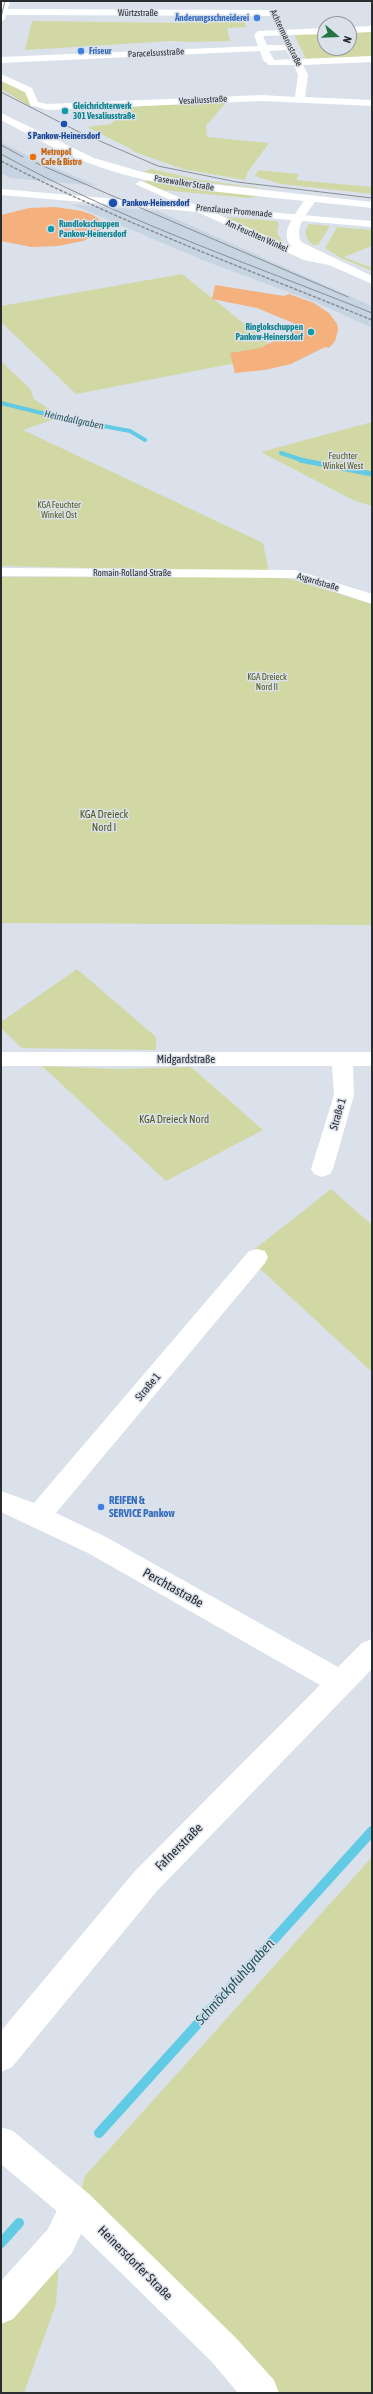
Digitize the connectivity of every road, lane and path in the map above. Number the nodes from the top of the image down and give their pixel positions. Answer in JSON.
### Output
{"nodes":[{"id":1,"x":6,"y":1,"type":"edge"},
{"id":2,"x":272,"y":9,"type":"joint"},
{"id":3,"x":2,"y":16,"type":"edge"},
{"id":4,"x":372,"y":29,"type":"edge"},
{"id":5,"x":357,"y":30,"type":"edge"},
{"id":6,"x":317,"y":31,"type":"edge"},
{"id":7,"x":283,"y":32,"type":"junction"},
{"id":8,"x":290,"y":47,"type":"junction"},
{"id":9,"x":263,"y":48,"type":"junction"},
{"id":10,"x":372,"y":58,"type":"edge"},
{"id":11,"x":1,"y":60,"type":"edge"},
{"id":12,"x":297,"y":63,"type":"junction"},
{"id":13,"x":1,"y":77,"type":"edge"},
{"id":14,"x":300,"y":99,"type":"junction"},
{"id":15,"x":372,"y":103,"type":"edge"},
{"id":16,"x":4,"y":118,"type":"edge"},
{"id":17,"x":125,"y":172,"type":"junction"},
{"id":18,"x":1,"y":184,"type":"edge"},
{"id":19,"x":1,"y":192,"type":"edge"},
{"id":20,"x":311,"y":199,"type":"junction"},
{"id":21,"x":342,"y":202,"type":"junction"},
{"id":22,"x":372,"y":205,"type":"edge"},
{"id":23,"x":301,"y":214,"type":"junction"},
{"id":24,"x":372,"y":216,"type":"edge"},
{"id":25,"x":358,"y":219,"type":"junction"},
{"id":26,"x":372,"y":224,"type":"edge"},
{"id":27,"x":328,"y":262,"type":"junction"},
{"id":28,"x":372,"y":280,"type":"edge"},
{"id":29,"x":1,"y":572,"type":"edge"},
{"id":30,"x":263,"y":574,"type":"joint"},
{"id":31,"x":372,"y":599,"type":"edge"},
{"id":32,"x":1,"y":1059,"type":"edge"},
{"id":33,"x":342,"y":1059,"type":"junction"},
{"id":34,"x":372,"y":1059,"type":"edge"},
{"id":35,"x":322,"y":1169,"type":"dead end"},
{"id":36,"x":257,"y":1258,"type":"dead end"},
{"id":37,"x":1,"y":1501,"type":"edge"},
{"id":38,"x":38,"y":1516,"type":"junction"},
{"id":39,"x":372,"y":1651,"type":"edge"},
{"id":40,"x":339,"y":1684,"type":"junction"},
{"id":41,"x":1,"y":2056,"type":"edge"},
{"id":42,"x":1,"y":2143,"type":"edge"},
{"id":43,"x":77,"y":2206,"type":"junction"},
{"id":44,"x":1,"y":2307,"type":"edge"},
{"id":45,"x":261,"y":2393,"type":"edge"}],
"edges":[{"from":1,"to":3,"type":"street"},
{"from":2,"to":3,"type":"street","name":"Würtzstraße"},
{"from":2,"to":7,"type":"street","name":"Achtermannstraße"},
{"from":4,"to":5,"type":"street"},
{"from":6,"to":7,"type":"street"},
{"from":7,"to":8,"type":"street","name":"Achtermannstraße"},
{"from":7,"to":9,"type":"street"},
{"from":8,"to":9,"type":"street","name":"Paracelsusstraße"},
{"from":8,"to":12,"type":"street","name":"Achtermannstraße"},
{"from":9,"to":11,"type":"street","name":"Paracelsusstraße"},
{"from":9,"to":12,"type":"street"},
{"from":10,"to":12,"type":"street"},
{"from":12,"to":14,"type":"street","name":"Achtermannstraße"},
{"from":13,"to":14,"type":"street","name":"Vesaliusstraße"},
{"from":14,"to":15,"type":"street","name":"Vesaliusstraße"},
{"from":16,"to":17,"type":"street","name":"Pasewalker Straße"},
{"from":17,"to":20,"type":"street","name":"Pasewalker Straße"},
{"from":17,"to":27,"type":"street","name":"Am Feuchten Winkel"},
{"from":18,"to":25,"type":"street","name":"Prenzlauer Promenade"},
{"from":19,"to":25,"type":"street","name":"Prenzlauer Promenade"},
{"from":20,"to":21,"type":"street","name":"Pasewalker Straße"},
{"from":20,"to":23,"type":"street","name":"Am Feuchten Winkel"},
{"from":21,"to":22,"type":"street","name":"Pasewalker Straße"},
{"from":21,"to":23,"type":"street"},
{"from":23,"to":27,"type":"street","name":"Am Feuchten Winkel"},
{"from":24,"to":25,"type":"street","name":"Prenzlauer Promenade"},
{"from":25,"to":26,"type":"street","name":"Prenzlauer Promenade"},
{"from":27,"to":28,"type":"street","name":"Am Feuchten Winkel"},
{"from":29,"to":30,"type":"street","name":"Romain-Rolland-Straße"},
{"from":30,"to":31,"type":"street","name":"Asgardstraße"},
{"from":32,"to":33,"type":"street","name":"Midgardstraße"},
{"from":33,"to":34,"type":"street","name":"Midgardstraße"},
{"from":33,"to":35,"type":"street","name":"Straße 1"},
{"from":36,"to":38,"type":"street","name":"Straße 1"},
{"from":37,"to":38,"type":"street","name":"Perchtastraße"},
{"from":38,"to":40,"type":"street","name":"Perchtastraße"},
{"from":39,"to":40,"type":"street","name":"Fafnerstraße"},
{"from":40,"to":41,"type":"street","name":"Fafnerstraße"},
{"from":42,"to":43,"type":"street","name":"Heinersdorfer Straße"},
{"from":43,"to":44,"type":"street"},
{"from":43,"to":45,"type":"street","name":"Heinersdorfer Straße"}]}
